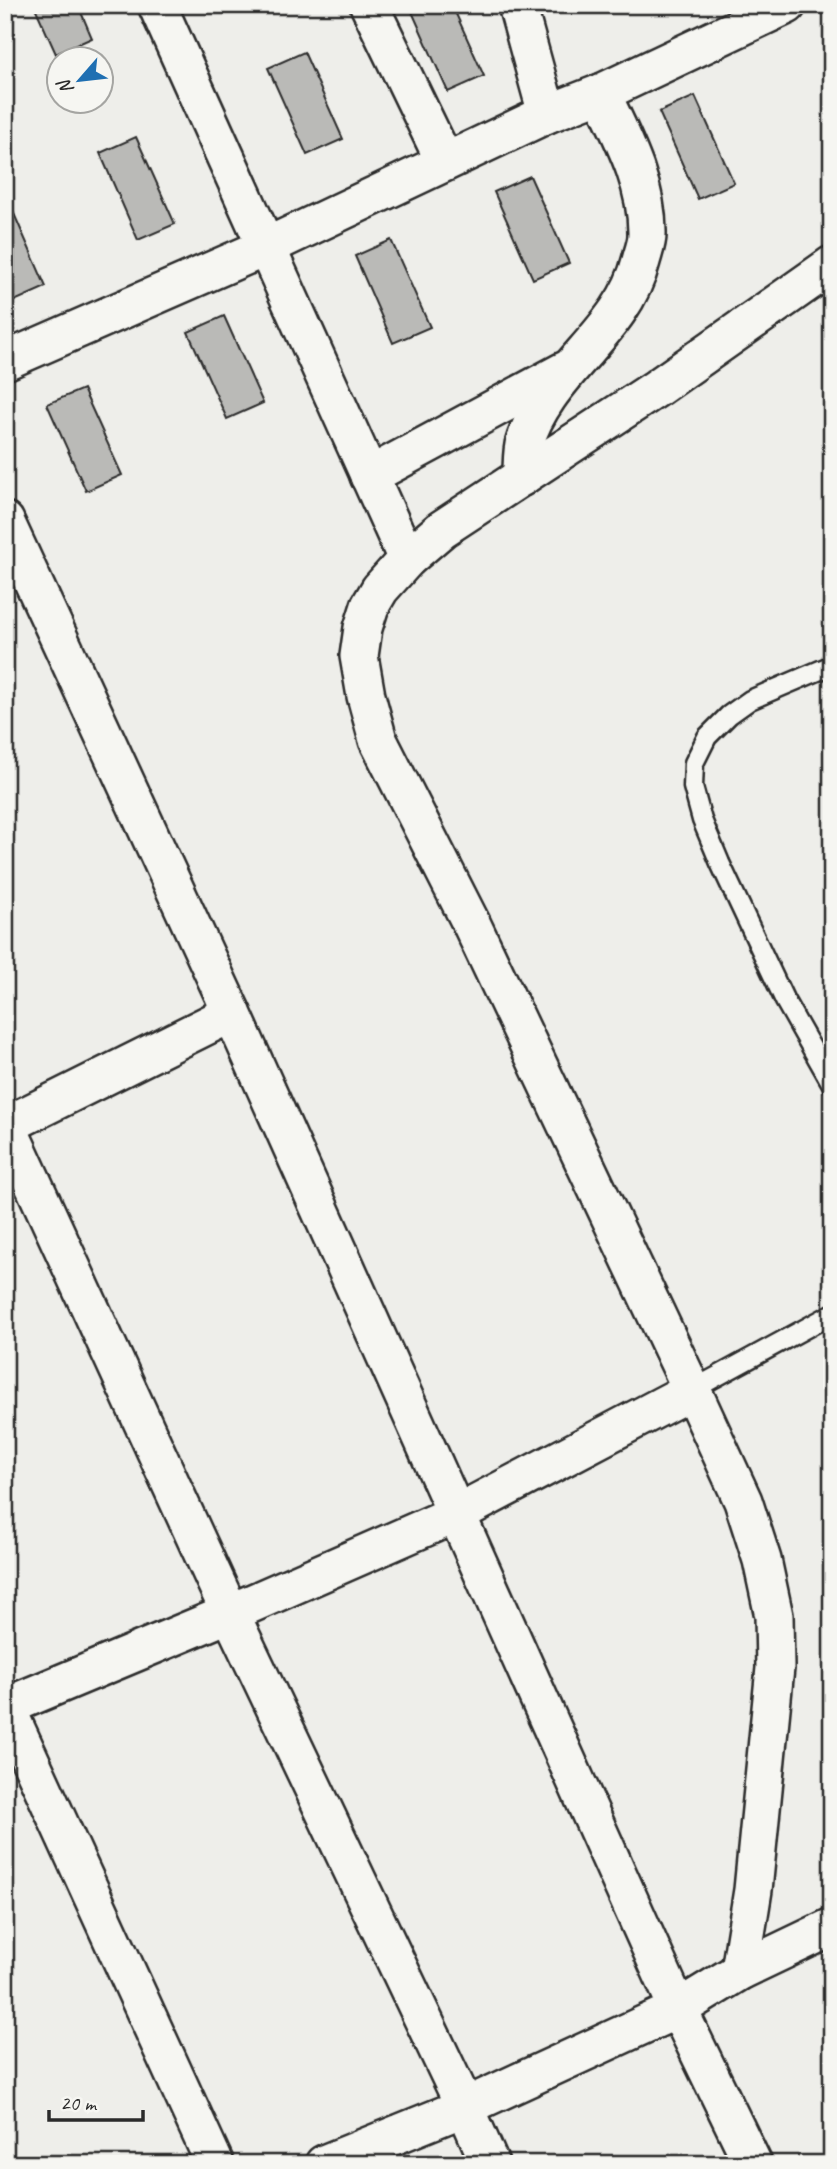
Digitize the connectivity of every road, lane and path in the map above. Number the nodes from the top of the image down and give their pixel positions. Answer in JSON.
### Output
{"nodes":[{"id":1,"x":158,"y":5,"type":"edge"},
{"id":2,"x":369,"y":5,"type":"edge"},
{"id":3,"x":517,"y":5,"type":"edge"},
{"id":4,"x":787,"y":5,"type":"edge"},
{"id":5,"x":601,"y":93,"type":"junction"},
{"id":6,"x":547,"y":114,"type":"junction"},
{"id":7,"x":445,"y":162,"type":"junction"},
{"id":8,"x":266,"y":247,"type":"junction"},
{"id":9,"x":832,"y":265,"type":"edge"},
{"id":10,"x":5,"y":361,"type":"edge"},
{"id":11,"x":568,"y":369,"type":"junction"},
{"id":12,"x":369,"y":476,"type":"junction"},
{"id":13,"x":522,"y":477,"type":"junction"},
{"id":14,"x":5,"y":521,"type":"edge"},
{"id":15,"x":407,"y":559,"type":"junction"},
{"id":16,"x":832,"y":665,"type":"edge"},
{"id":17,"x":232,"y":1013,"type":"junction"},
{"id":18,"x":832,"y":1084,"type":"edge"},
{"id":19,"x":6,"y":1124,"type":"edge"},
{"id":20,"x":832,"y":1314,"type":"edge"},
{"id":21,"x":692,"y":1390,"type":"junction"},
{"id":22,"x":458,"y":1513,"type":"junction"},
{"id":23,"x":229,"y":1613,"type":"junction"},
{"id":24,"x":6,"y":1706,"type":"edge"},
{"id":25,"x":832,"y":1927,"type":"edge"},
{"id":26,"x":740,"y":1972,"type":"junction"},
{"id":27,"x":678,"y":2009,"type":"junction"},
{"id":28,"x":465,"y":2107,"type":"junction"},
{"id":29,"x":215,"y":2164,"type":"edge"},
{"id":30,"x":324,"y":2164,"type":"edge"},
{"id":31,"x":490,"y":2164,"type":"edge"},
{"id":32,"x":753,"y":2164,"type":"edge"}],
"edges":[{"from":1,"to":8,"type":"street"},
{"from":2,"to":7,"type":"street"},
{"from":3,"to":6,"type":"street"},
{"from":4,"to":5,"type":"street"},
{"from":5,"to":6,"type":"street"},
{"from":5,"to":11,"type":"street"},
{"from":6,"to":7,"type":"street"},
{"from":7,"to":8,"type":"street"},
{"from":8,"to":10,"type":"street"},
{"from":8,"to":12,"type":"street"},
{"from":9,"to":13,"type":"street"},
{"from":11,"to":12,"type":"street"},
{"from":11,"to":13,"type":"street"},
{"from":12,"to":15,"type":"street"},
{"from":13,"to":15,"type":"street"},
{"from":14,"to":17,"type":"street"},
{"from":15,"to":21,"type":"street"},
{"from":16,"to":18,"type":"lane"},
{"from":17,"to":19,"type":"street"},
{"from":17,"to":22,"type":"street"},
{"from":19,"to":23,"type":"street"},
{"from":20,"to":21,"type":"lane"},
{"from":21,"to":22,"type":"street"},
{"from":21,"to":26,"type":"street"},
{"from":22,"to":23,"type":"street"},
{"from":22,"to":27,"type":"street"},
{"from":23,"to":24,"type":"street"},
{"from":23,"to":28,"type":"street"},
{"from":24,"to":29,"type":"street"},
{"from":25,"to":26,"type":"street"},
{"from":26,"to":27,"type":"street"},
{"from":27,"to":28,"type":"street"},
{"from":27,"to":32,"type":"street"},
{"from":28,"to":30,"type":"street"},
{"from":28,"to":31,"type":"street"}]}
